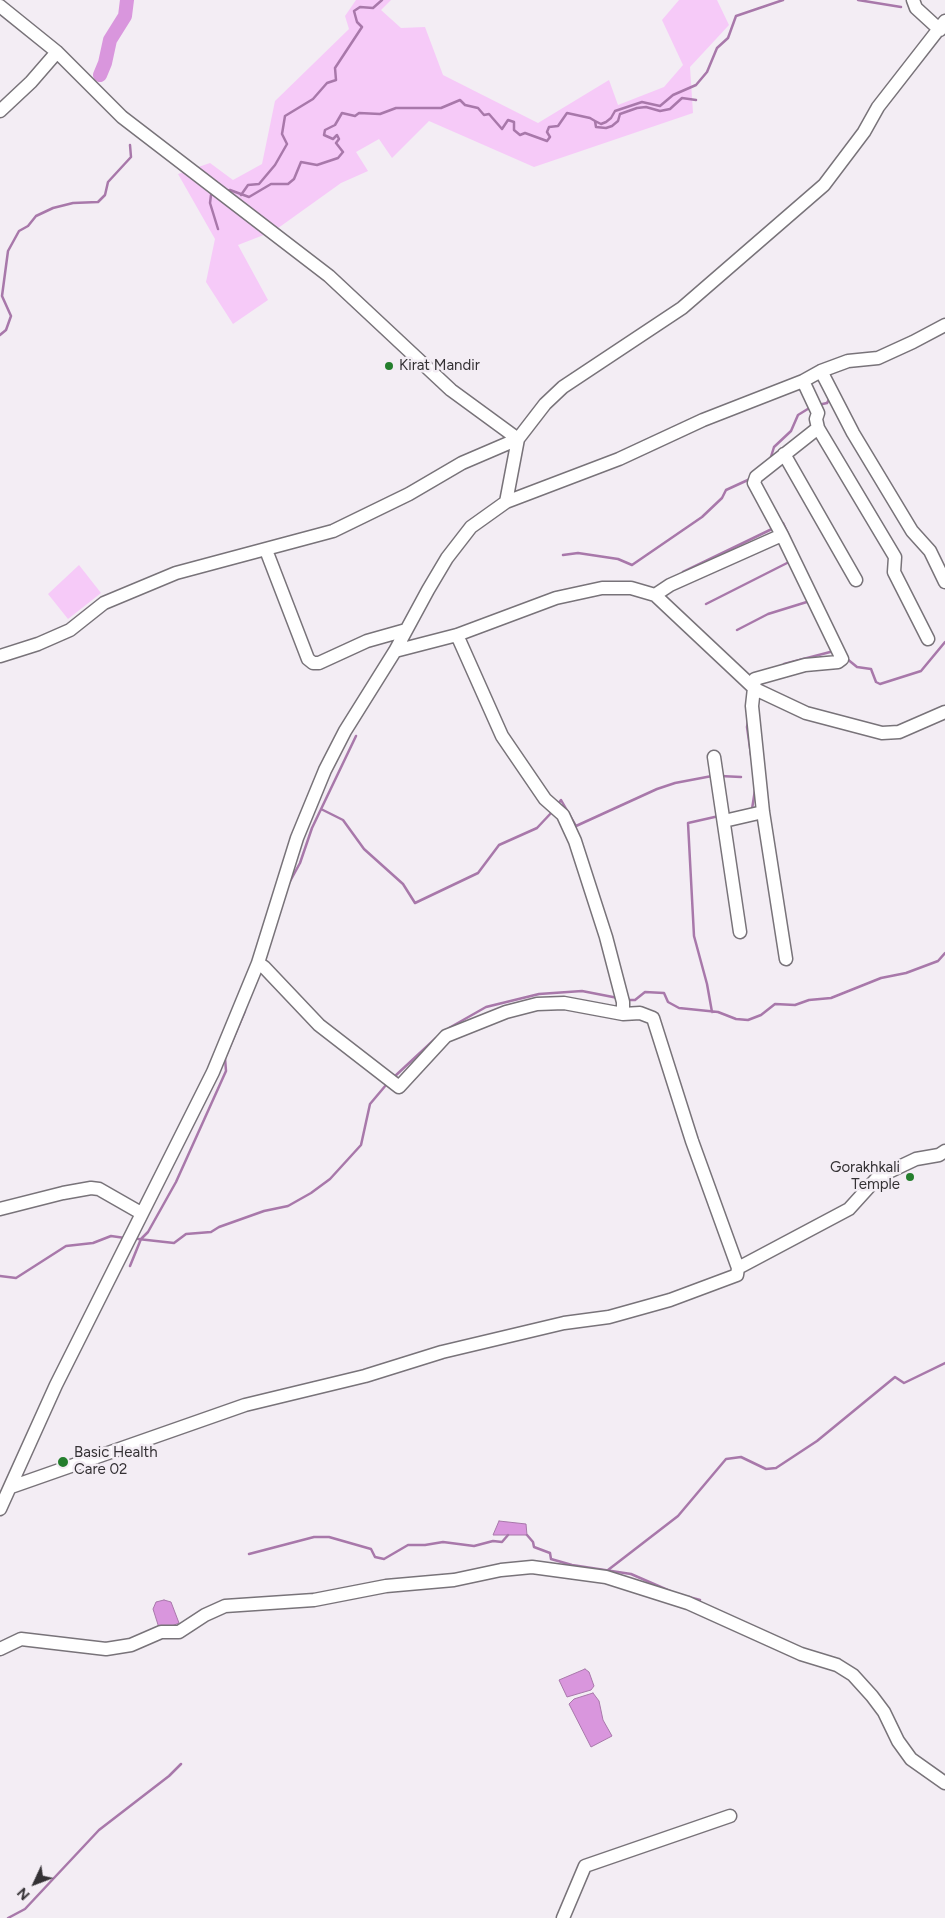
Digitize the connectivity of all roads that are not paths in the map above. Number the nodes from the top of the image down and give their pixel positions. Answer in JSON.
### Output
{"nodes":[{"id":1,"x":914,"y":0,"type":"edge"},
{"id":2,"x":0,"y":6,"type":"edge"},
{"id":3,"x":942,"y":25,"type":"edge"},
{"id":4,"x":57,"y":52,"type":"junction"},
{"id":5,"x":0,"y":111,"type":"edge"},
{"id":6,"x":945,"y":325,"type":"edge"},
{"id":7,"x":821,"y":371,"type":"junction"},
{"id":8,"x":802,"y":381,"type":"junction"},
{"id":9,"x":818,"y":428,"type":"junction"},
{"id":10,"x":518,"y":439,"type":"junction"},
{"id":11,"x":784,"y":454,"type":"junction"},
{"id":12,"x":506,"y":502,"type":"junction"},
{"id":13,"x":782,"y":535,"type":"junction"},
{"id":14,"x":266,"y":550,"type":"junction"},
{"id":15,"x":856,"y":580,"type":"dead end"},
{"id":16,"x":945,"y":582,"type":"edge"},
{"id":17,"x":655,"y":595,"type":"junction"},
{"id":18,"x":406,"y":630,"type":"junction"},
{"id":19,"x":457,"y":635,"type":"junction"},
{"id":20,"x":928,"y":639,"type":"dead end"},
{"id":21,"x":395,"y":651,"type":"junction"},
{"id":22,"x":0,"y":656,"type":"edge"},
{"id":23,"x":755,"y":689,"type":"junction"},
{"id":24,"x":945,"y":712,"type":"edge"},
{"id":25,"x":714,"y":757,"type":"dead end"},
{"id":26,"x":763,"y":812,"type":"junction"},
{"id":27,"x":724,"y":821,"type":"junction"},
{"id":28,"x":740,"y":932,"type":"dead end"},
{"id":29,"x":786,"y":958,"type":"dead end"},
{"id":30,"x":258,"y":963,"type":"junction"},
{"id":31,"x":623,"y":1014,"type":"junction"},
{"id":32,"x":945,"y":1151,"type":"edge"},
{"id":33,"x":0,"y":1209,"type":"edge"},
{"id":34,"x":142,"y":1213,"type":"junction"},
{"id":35,"x":738,"y":1268,"type":"junction"},
{"id":36,"x":11,"y":1487,"type":"junction"},
{"id":37,"x":0,"y":1508,"type":"edge"},
{"id":38,"x":0,"y":1649,"type":"edge"},
{"id":39,"x":945,"y":1783,"type":"edge"},
{"id":40,"x":730,"y":1816,"type":"dead end"},
{"id":41,"x":563,"y":1918,"type":"edge"}],
"edges":[{"from":1,"to":3,"type":"street"},
{"from":2,"to":4,"type":"street"},
{"from":3,"to":10,"type":"street"},
{"from":4,"to":5,"type":"street"},
{"from":4,"to":10,"type":"street"},
{"from":6,"to":7,"type":"street"},
{"from":7,"to":8,"type":"street"},
{"from":7,"to":16,"type":"street"},
{"from":8,"to":9,"type":"street"},
{"from":8,"to":12,"type":"street"},
{"from":9,"to":11,"type":"street"},
{"from":9,"to":20,"type":"street"},
{"from":10,"to":12,"type":"street"},
{"from":10,"to":14,"type":"street"},
{"from":11,"to":13,"type":"street"},
{"from":11,"to":15,"type":"street"},
{"from":12,"to":18,"type":"street"},
{"from":13,"to":17,"type":"street"},
{"from":13,"to":23,"type":"street"},
{"from":14,"to":18,"type":"street"},
{"from":14,"to":22,"type":"street"},
{"from":17,"to":19,"type":"street"},
{"from":17,"to":23,"type":"street"},
{"from":18,"to":21,"type":"street"},
{"from":19,"to":21,"type":"street"},
{"from":19,"to":31,"type":"street"},
{"from":21,"to":30,"type":"street"},
{"from":23,"to":24,"type":"street"},
{"from":23,"to":26,"type":"street"},
{"from":25,"to":27,"type":"street"},
{"from":26,"to":27,"type":"street"},
{"from":26,"to":29,"type":"street"},
{"from":27,"to":28,"type":"street"},
{"from":30,"to":31,"type":"street"},
{"from":30,"to":34,"type":"street"},
{"from":31,"to":35,"type":"street"},
{"from":32,"to":35,"type":"street"},
{"from":33,"to":34,"type":"street"},
{"from":34,"to":36,"type":"street"},
{"from":35,"to":36,"type":"street"},
{"from":36,"to":37,"type":"street"},
{"from":38,"to":39,"type":"street"},
{"from":40,"to":41,"type":"street"}]}
